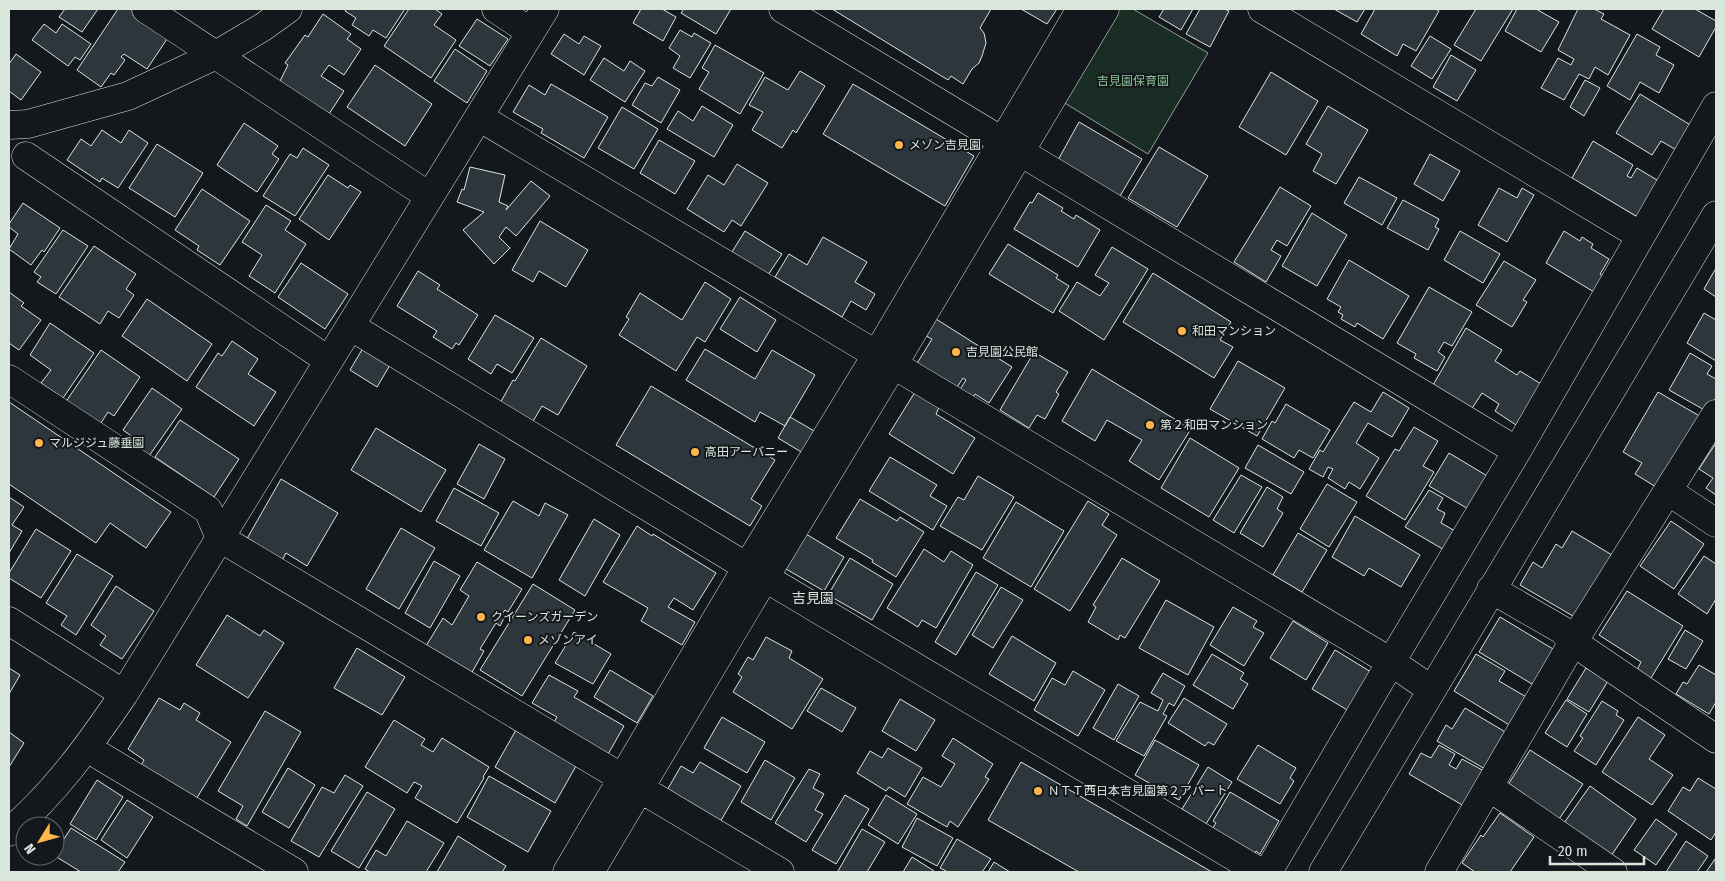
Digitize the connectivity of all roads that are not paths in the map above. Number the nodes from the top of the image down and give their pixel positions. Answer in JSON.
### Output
{"nodes":[{"id":1,"x":146,"y":9,"type":"edge"},
{"id":2,"x":288,"y":9,"type":"edge"},
{"id":3,"x":496,"y":9,"type":"edge"},
{"id":4,"x":545,"y":9,"type":"edge"},
{"id":5,"x":783,"y":9,"type":"edge"},
{"id":6,"x":1081,"y":9,"type":"edge"},
{"id":7,"x":1105,"y":9,"type":"edge"},
{"id":8,"x":1262,"y":9,"type":"edge"},
{"id":9,"x":531,"y":32,"type":"junction"},
{"id":10,"x":216,"y":55,"type":"junction"},
{"id":11,"x":1716,"y":106,"type":"edge"},
{"id":12,"x":479,"y":117,"type":"junction"},
{"id":13,"x":18,"y":124,"type":"edge"},
{"id":14,"x":1011,"y":146,"type":"junction"},
{"id":15,"x":17,"y":163,"type":"edge"},
{"id":16,"x":429,"y":196,"type":"junction"},
{"id":17,"x":1716,"y":216,"type":"edge"},
{"id":18,"x":1641,"y":236,"type":"junction"},
{"id":19,"x":350,"y":326,"type":"junction"},
{"id":20,"x":328,"y":360,"type":"junction"},
{"id":21,"x":885,"y":360,"type":"junction"},
{"id":22,"x":9,"y":379,"type":"edge"},
{"id":23,"x":1716,"y":414,"type":"edge"},
{"id":24,"x":1517,"y":451,"type":"junction"},
{"id":25,"x":1668,"y":491,"type":"junction"},
{"id":26,"x":1716,"y":523,"type":"edge"},
{"id":27,"x":220,"y":538,"type":"junction"},
{"id":28,"x":756,"y":572,"type":"junction"},
{"id":29,"x":1491,"y":590,"type":"junction"},
{"id":30,"x":9,"y":620,"type":"edge"},
{"id":31,"x":1574,"y":642,"type":"junction"},
{"id":32,"x":1391,"y":662,"type":"junction"},
{"id":33,"x":1432,"y":690,"type":"junction"},
{"id":34,"x":124,"y":694,"type":"junction"},
{"id":35,"x":1716,"y":739,"type":"edge"},
{"id":36,"x":87,"y":748,"type":"junction"},
{"id":37,"x":631,"y":784,"type":"junction"},
{"id":38,"x":1489,"y":787,"type":"junction"},
{"id":39,"x":9,"y":832,"type":"edge"},
{"id":40,"x":1443,"y":870,"type":"edge"},
{"id":41,"x":294,"y":872,"type":"edge"},
{"id":42,"x":568,"y":872,"type":"edge"},
{"id":43,"x":590,"y":872,"type":"edge"},
{"id":44,"x":780,"y":872,"type":"edge"},
{"id":45,"x":1260,"y":872,"type":"edge"},
{"id":46,"x":1268,"y":872,"type":"edge"},
{"id":47,"x":1323,"y":872,"type":"edge"},
{"id":48,"x":1613,"y":872,"type":"edge"}],
"edges":[{"from":1,"to":10,"type":"street"},
{"from":2,"to":10,"type":"street"},
{"from":3,"to":9,"type":"street"},
{"from":4,"to":9,"type":"street"},
{"from":5,"to":14,"type":"street"},
{"from":6,"to":14,"type":"street"},
{"from":7,"to":14,"type":"street"},
{"from":8,"to":18,"type":"street"},
{"from":9,"to":12,"type":"street"},
{"from":10,"to":13,"type":"street"},
{"from":10,"to":16,"type":"street"},
{"from":11,"to":18,"type":"street"},
{"from":12,"to":16,"type":"street"},
{"from":12,"to":21,"type":"street"},
{"from":13,"to":15,"type":"street"},
{"from":14,"to":21,"type":"street"},
{"from":14,"to":24,"type":"street"},
{"from":15,"to":20,"type":"street"},
{"from":16,"to":19,"type":"street"},
{"from":17,"to":29,"type":"street"},
{"from":18,"to":24,"type":"street"},
{"from":19,"to":20,"type":"street"},
{"from":19,"to":28,"type":"street"},
{"from":20,"to":27,"type":"street"},
{"from":21,"to":28,"type":"street"},
{"from":21,"to":32,"type":"street"},
{"from":22,"to":27,"type":"street"},
{"from":23,"to":25,"type":"street"},
{"from":24,"to":32,"type":"street"},
{"from":25,"to":26,"type":"street"},
{"from":25,"to":31,"type":"street"},
{"from":27,"to":34,"type":"street"},
{"from":27,"to":37,"type":"street"},
{"from":28,"to":37,"type":"street"},
{"from":28,"to":45,"type":"street"},
{"from":29,"to":31,"type":"street"},
{"from":29,"to":33,"type":"street"},
{"from":30,"to":34,"type":"street"},
{"from":31,"to":35,"type":"street"},
{"from":31,"to":38,"type":"street"},
{"from":32,"to":33,"type":"street"},
{"from":32,"to":46,"type":"street"},
{"from":33,"to":47,"type":"street"},
{"from":34,"to":36,"type":"street"},
{"from":36,"to":39,"type":"street"},
{"from":36,"to":41,"type":"street"},
{"from":37,"to":42,"type":"street"},
{"from":37,"to":43,"type":"street"},
{"from":37,"to":44,"type":"street"},
{"from":38,"to":40,"type":"street"},
{"from":38,"to":48,"type":"street"}]}
